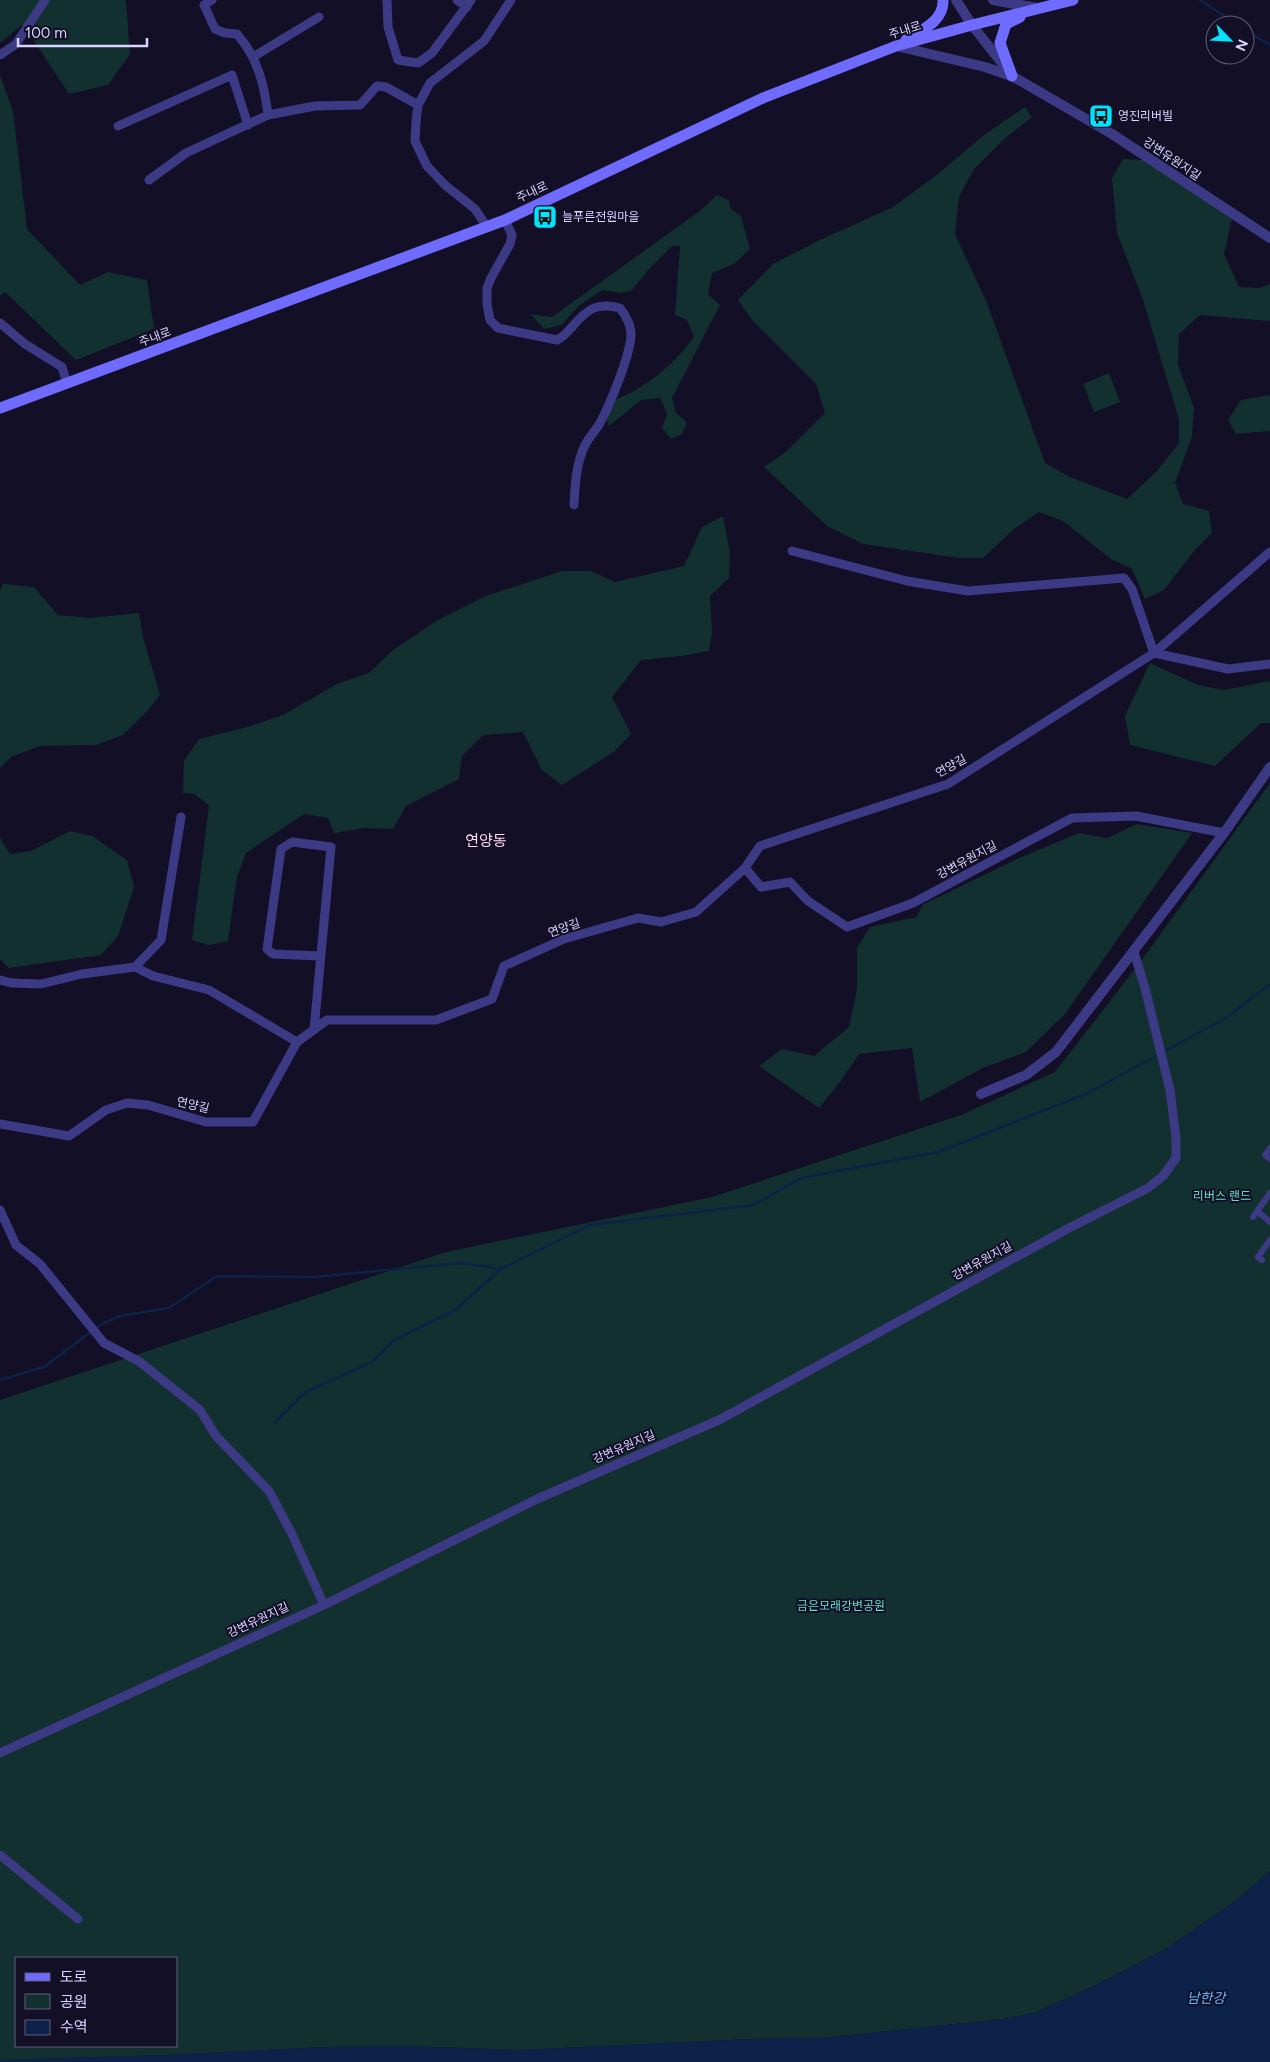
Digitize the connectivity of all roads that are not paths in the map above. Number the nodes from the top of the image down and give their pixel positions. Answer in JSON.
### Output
{"nodes":[{"id":1,"x":45,"y":0,"type":"edge"},
{"id":2,"x":212,"y":0,"type":"edge"},
{"id":3,"x":387,"y":0,"type":"edge"},
{"id":4,"x":457,"y":0,"type":"edge"},
{"id":5,"x":511,"y":0,"type":"edge"},
{"id":6,"x":943,"y":0,"type":"edge"},
{"id":7,"x":956,"y":0,"type":"edge"},
{"id":8,"x":993,"y":0,"type":"edge"},
{"id":9,"x":1073,"y":0,"type":"edge"},
{"id":10,"x":469,"y":3,"type":"edge"},
{"id":11,"x":1038,"y":8,"type":"junction"},
{"id":12,"x":319,"y":17,"type":"dead end"},
{"id":13,"x":972,"y":25,"type":"junction"},
{"id":14,"x":896,"y":46,"type":"junction"},
{"id":15,"x":0,"y":54,"type":"edge"},
{"id":16,"x":253,"y":56,"type":"junction"},
{"id":17,"x":1012,"y":76,"type":"junction"},
{"id":18,"x":418,"y":105,"type":"junction"},
{"id":19,"x":268,"y":115,"type":"junction"},
{"id":20,"x":248,"y":125,"type":"junction"},
{"id":21,"x":118,"y":126,"type":"dead end"},
{"id":22,"x":149,"y":180,"type":"dead end"},
{"id":23,"x":505,"y":220,"type":"junction"},
{"id":24,"x":488,"y":227,"type":"junction"},
{"id":25,"x":1270,"y":238,"type":"edge"},
{"id":26,"x":0,"y":323,"type":"edge"},
{"id":27,"x":67,"y":384,"type":"junction"},
{"id":28,"x":0,"y":408,"type":"edge"},
{"id":29,"x":574,"y":505,"type":"dead end"},
{"id":30,"x":792,"y":551,"type":"dead end"},
{"id":31,"x":1270,"y":552,"type":"edge"},
{"id":32,"x":1154,"y":653,"type":"junction"},
{"id":33,"x":1270,"y":664,"type":"edge"},
{"id":34,"x":1270,"y":767,"type":"edge"},
{"id":35,"x":182,"y":817,"type":"dead end"},
{"id":36,"x":1224,"y":833,"type":"junction"},
{"id":37,"x":745,"y":868,"type":"junction"},
{"id":38,"x":1134,"y":952,"type":"junction"},
{"id":39,"x":320,"y":956,"type":"junction"},
{"id":40,"x":135,"y":967,"type":"junction"},
{"id":41,"x":0,"y":980,"type":"edge"},
{"id":42,"x":314,"y":1030,"type":"junction"},
{"id":43,"x":297,"y":1042,"type":"junction"},
{"id":44,"x":981,"y":1094,"type":"dead end"},
{"id":45,"x":0,"y":1124,"type":"edge"},
{"id":46,"x":1270,"y":1148,"type":"edge"},
{"id":47,"x":1270,"y":1159,"type":"edge"},
{"id":48,"x":1270,"y":1193,"type":"edge"},
{"id":49,"x":0,"y":1210,"type":"edge"},
{"id":50,"x":1270,"y":1222,"type":"edge"},
{"id":51,"x":1270,"y":1240,"type":"edge"},
{"id":52,"x":1262,"y":1260,"type":"dead end"},
{"id":53,"x":324,"y":1605,"type":"junction"},
{"id":54,"x":0,"y":1753,"type":"edge"},
{"id":55,"x":0,"y":1855,"type":"edge"},
{"id":56,"x":78,"y":1919,"type":"dead end"}],
"edges":[{"from":1,"to":15,"type":"street"},
{"from":2,"to":16,"type":"street"},
{"from":3,"to":10,"type":"street"},
{"from":4,"to":10,"type":"street"},
{"from":5,"to":18,"type":"street"},
{"from":6,"to":14,"type":"main road"},
{"from":7,"to":13,"type":"street","name":"강변유원지길"},
{"from":8,"to":11,"type":"street"},
{"from":9,"to":11,"type":"main road","name":"주내로"},
{"from":11,"to":13,"type":"main road","name":"주내로"},
{"from":11,"to":17,"type":"main road"},
{"from":12,"to":16,"type":"street"},
{"from":13,"to":14,"type":"main road","name":"주내로"},
{"from":13,"to":17,"type":"street","name":"강변유원지길"},
{"from":14,"to":17,"type":"street"},
{"from":14,"to":23,"type":"main road","name":"주내로"},
{"from":16,"to":19,"type":"street"},
{"from":17,"to":25,"type":"street","name":"강변유원지길"},
{"from":18,"to":19,"type":"street"},
{"from":18,"to":24,"type":"street"},
{"from":19,"to":20,"type":"street"},
{"from":20,"to":21,"type":"street"},
{"from":20,"to":22,"type":"street"},
{"from":23,"to":24,"type":"main road","name":"주내로"},
{"from":23,"to":29,"type":"street"},
{"from":24,"to":27,"type":"main road","name":"주내로"},
{"from":26,"to":27,"type":"street"},
{"from":27,"to":28,"type":"main road","name":"주내로"},
{"from":30,"to":32,"type":"street"},
{"from":31,"to":32,"type":"street","name":"연양길"},
{"from":32,"to":33,"type":"street"},
{"from":32,"to":37,"type":"street","name":"연양길"},
{"from":34,"to":36,"type":"street"},
{"from":35,"to":40,"type":"street"},
{"from":36,"to":37,"type":"street","name":"강변유원지길"},
{"from":36,"to":38,"type":"street"},
{"from":37,"to":42,"type":"street","name":"연양길"},
{"from":38,"to":44,"type":"street"},
{"from":38,"to":53,"type":"street","name":"강변유원지길"},
{"from":39,"to":39,"type":"street"},
{"from":39,"to":42,"type":"street"},
{"from":40,"to":41,"type":"street"},
{"from":40,"to":43,"type":"street"},
{"from":42,"to":43,"type":"street","name":"연양길"},
{"from":43,"to":45,"type":"street","name":"연양길"},
{"from":46,"to":47,"type":"street"},
{"from":48,"to":50,"type":"street"},
{"from":49,"to":53,"type":"street"},
{"from":51,"to":52,"type":"street"},
{"from":53,"to":54,"type":"street","name":"강변유원지길"},
{"from":55,"to":56,"type":"street"}]}
